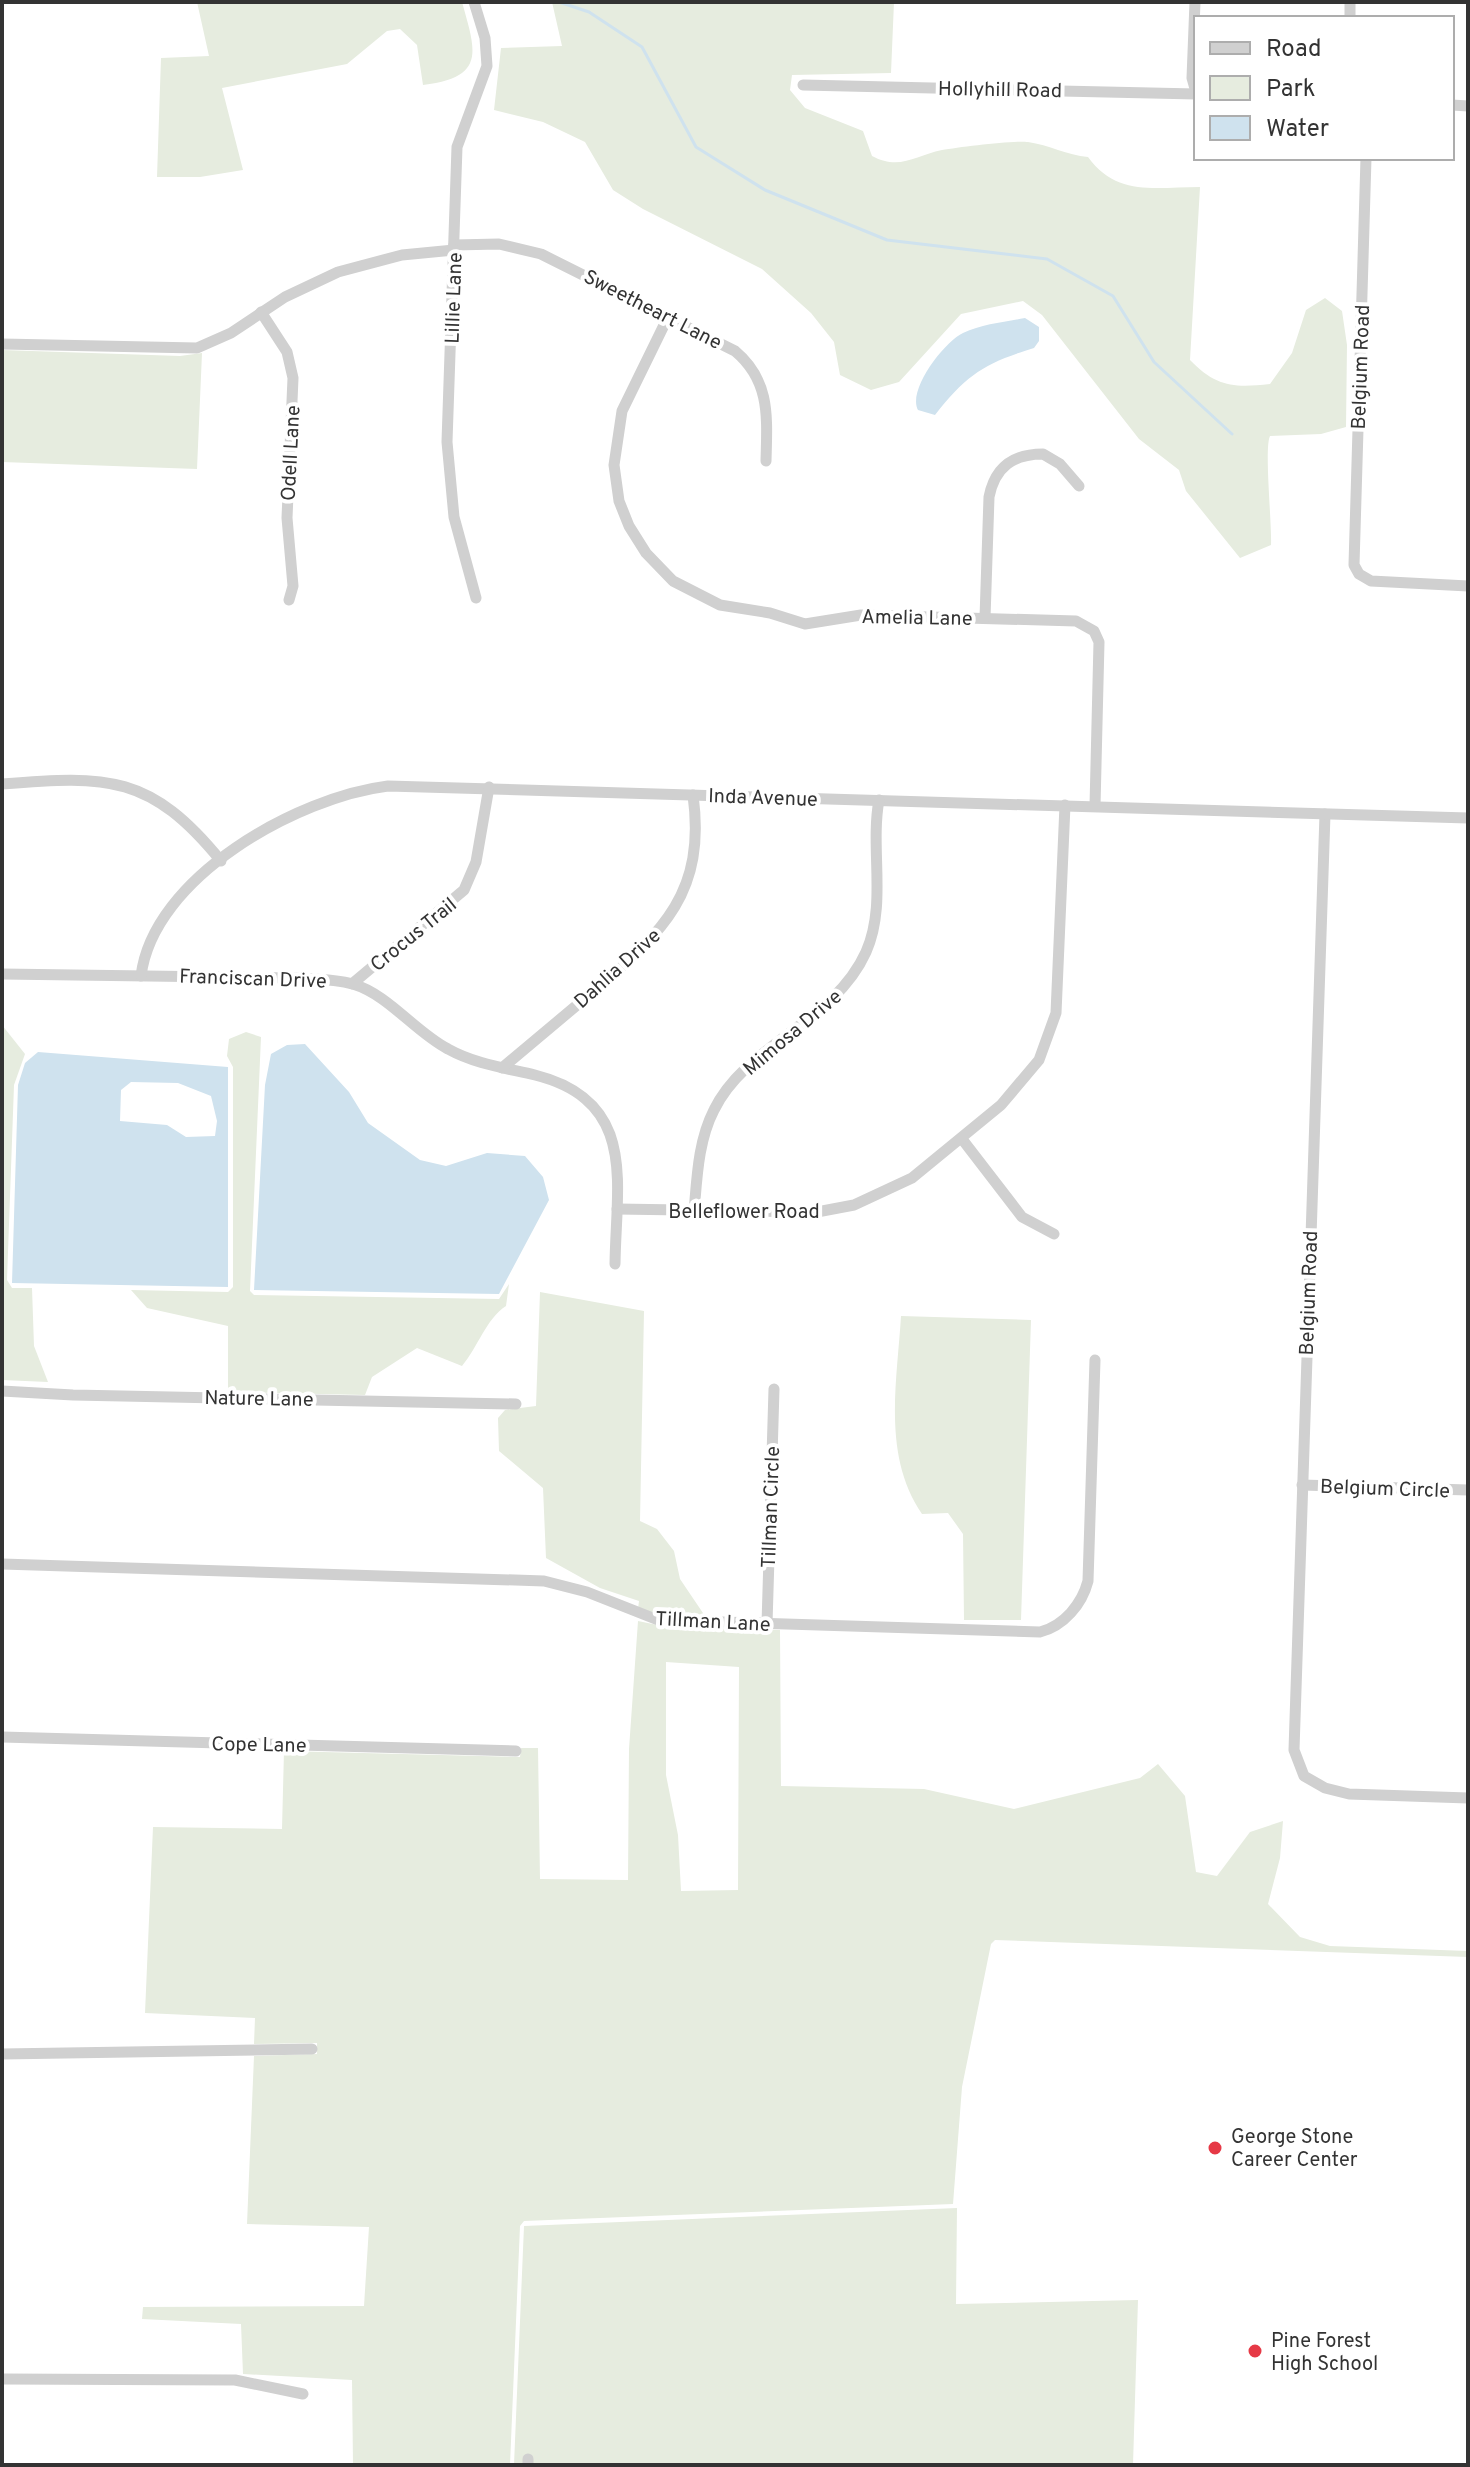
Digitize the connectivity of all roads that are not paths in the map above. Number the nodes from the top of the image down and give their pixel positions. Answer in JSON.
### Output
{"nodes":[{"id":1,"x":474,"y":2,"type":"edge"},
{"id":2,"x":1194,"y":27,"type":"edge"},
{"id":3,"x":803,"y":85,"type":"dead end"},
{"id":4,"x":1194,"y":86,"type":"edge"},
{"id":5,"x":1194,"y":93,"type":"edge"},
{"id":6,"x":1366,"y":160,"type":"edge"},
{"id":7,"x":454,"y":248,"type":"junction"},
{"id":8,"x":261,"y":312,"type":"junction"},
{"id":9,"x":668,"y":317,"type":"junction"},
{"id":10,"x":2,"y":344,"type":"edge"},
{"id":11,"x":766,"y":461,"type":"dead end"},
{"id":12,"x":1079,"y":486,"type":"dead end"},
{"id":13,"x":1468,"y":586,"type":"edge"},
{"id":14,"x":476,"y":598,"type":"dead end"},
{"id":15,"x":289,"y":600,"type":"dead end"},
{"id":16,"x":985,"y":618,"type":"junction"},
{"id":17,"x":2,"y":784,"type":"edge"},
{"id":18,"x":489,"y":787,"type":"junction"},
{"id":19,"x":693,"y":795,"type":"junction"},
{"id":20,"x":879,"y":800,"type":"junction"},
{"id":21,"x":1065,"y":805,"type":"junction"},
{"id":22,"x":1095,"y":806,"type":"junction"},
{"id":23,"x":1325,"y":814,"type":"junction"},
{"id":24,"x":1468,"y":818,"type":"edge"},
{"id":25,"x":221,"y":861,"type":"junction"},
{"id":26,"x":2,"y":974,"type":"edge"},
{"id":27,"x":141,"y":976,"type":"junction"},
{"id":28,"x":352,"y":984,"type":"junction"},
{"id":29,"x":502,"y":1068,"type":"junction"},
{"id":30,"x":962,"y":1139,"type":"junction"},
{"id":31,"x":617,"y":1209,"type":"junction"},
{"id":32,"x":694,"y":1212,"type":"junction"},
{"id":33,"x":1054,"y":1234,"type":"dead end"},
{"id":34,"x":615,"y":1264,"type":"dead end"},
{"id":35,"x":1095,"y":1360,"type":"dead end"},
{"id":36,"x":774,"y":1389,"type":"dead end"},
{"id":37,"x":2,"y":1391,"type":"edge"},
{"id":38,"x":516,"y":1404,"type":"dead end"},
{"id":39,"x":1302,"y":1485,"type":"junction"},
{"id":40,"x":1468,"y":1490,"type":"edge"},
{"id":41,"x":2,"y":1564,"type":"edge"},
{"id":42,"x":767,"y":1624,"type":"junction"},
{"id":43,"x":2,"y":1737,"type":"edge"},
{"id":44,"x":516,"y":1751,"type":"dead end"},
{"id":45,"x":1468,"y":1798,"type":"edge"},
{"id":46,"x":312,"y":2049,"type":"dead end"},
{"id":47,"x":2,"y":2054,"type":"edge"},
{"id":48,"x":2,"y":2379,"type":"edge"},
{"id":49,"x":303,"y":2394,"type":"dead end"}],
"edges":[{"from":1,"to":7,"type":"street","name":"Lillie Lane"},
{"from":2,"to":4,"type":"street"},
{"from":3,"to":5,"type":"street","name":"Hollyhill Road"},
{"from":6,"to":13,"type":"street","name":"Belgium Road"},
{"from":7,"to":8,"type":"street","name":"Sweetheart Lane"},
{"from":7,"to":9,"type":"street","name":"Sweetheart Lane"},
{"from":7,"to":14,"type":"street","name":"Lillie Lane"},
{"from":8,"to":10,"type":"street","name":"Sweetheart Lane"},
{"from":8,"to":15,"type":"street","name":"Odell Lane"},
{"from":9,"to":11,"type":"street","name":"Sweetheart Lane"},
{"from":9,"to":16,"type":"street","name":"Amelia Lane"},
{"from":12,"to":16,"type":"street"},
{"from":16,"to":22,"type":"street","name":"Amelia Lane"},
{"from":17,"to":25,"type":"street"},
{"from":18,"to":19,"type":"street","name":"Inda Avenue"},
{"from":18,"to":25,"type":"street","name":"Inda Avenue"},
{"from":18,"to":28,"type":"street","name":"Crocus Trail"},
{"from":19,"to":20,"type":"street","name":"Inda Avenue"},
{"from":19,"to":29,"type":"street","name":"Dahlia Drive"},
{"from":20,"to":21,"type":"street","name":"Inda Avenue"},
{"from":20,"to":32,"type":"street","name":"Mimosa Drive"},
{"from":21,"to":22,"type":"street","name":"Inda Avenue"},
{"from":21,"to":30,"type":"street","name":"Belleflower Road"},
{"from":22,"to":23,"type":"street","name":"Inda Avenue"},
{"from":23,"to":24,"type":"street","name":"Inda Avenue"},
{"from":23,"to":39,"type":"street","name":"Belgium Road"},
{"from":25,"to":27,"type":"street","name":"Inda Avenue"},
{"from":26,"to":27,"type":"street","name":"Franciscan Drive"},
{"from":27,"to":28,"type":"street","name":"Franciscan Drive"},
{"from":28,"to":29,"type":"street","name":"Franciscan Drive"},
{"from":29,"to":31,"type":"street","name":"Franciscan Drive"},
{"from":30,"to":32,"type":"street","name":"Belleflower Road"},
{"from":30,"to":33,"type":"street"},
{"from":31,"to":32,"type":"street","name":"Belleflower Road"},
{"from":31,"to":34,"type":"street","name":"Franciscan Drive"},
{"from":35,"to":42,"type":"street","name":"Tillman Lane"},
{"from":36,"to":42,"type":"street","name":"Tillman Circle"},
{"from":37,"to":38,"type":"street","name":"Nature Lane"},
{"from":39,"to":40,"type":"street","name":"Belgium Circle"},
{"from":39,"to":45,"type":"street","name":"Belgium Road"},
{"from":41,"to":42,"type":"street","name":"Tillman Lane"},
{"from":43,"to":44,"type":"street","name":"Cope Lane"},
{"from":46,"to":47,"type":"street"},
{"from":48,"to":49,"type":"street"}]}
